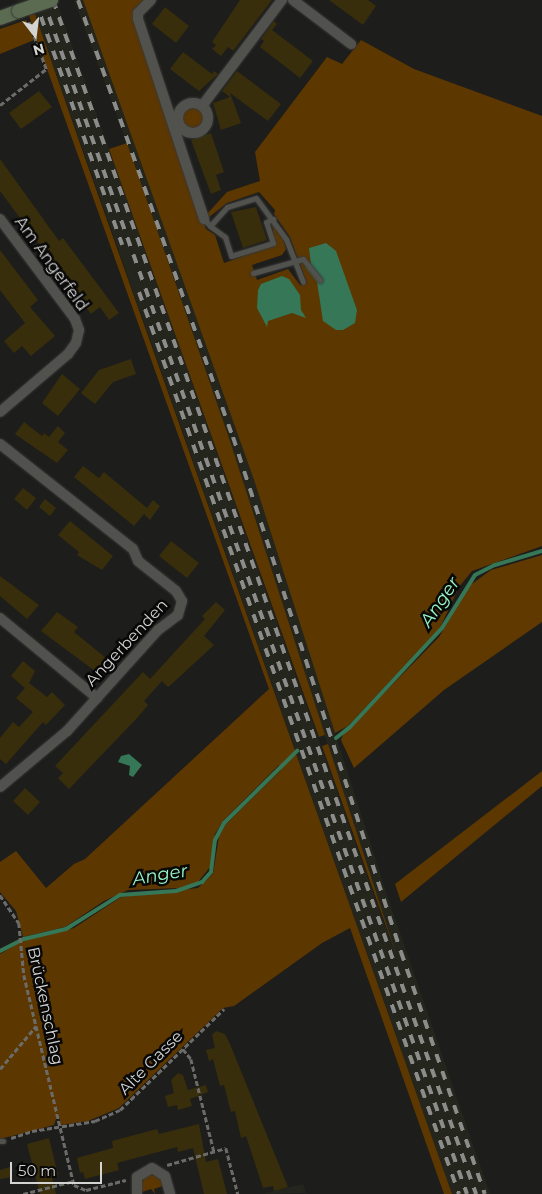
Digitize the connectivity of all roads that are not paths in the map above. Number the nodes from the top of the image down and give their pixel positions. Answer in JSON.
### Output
{"nodes":[{"id":1,"x":51,"y":0,"type":"edge"},
{"id":2,"x":151,"y":0,"type":"edge"},
{"id":3,"x":282,"y":0,"type":"edge"},
{"id":4,"x":293,"y":0,"type":"edge"},
{"id":5,"x":0,"y":18,"type":"edge"},
{"id":6,"x":351,"y":44,"type":"dead end"},
{"id":7,"x":202,"y":106,"type":"junction"},
{"id":8,"x":175,"y":122,"type":"junction"},
{"id":9,"x":273,"y":219,"type":"junction"},
{"id":10,"x":0,"y":220,"type":"edge"},
{"id":11,"x":207,"y":222,"type":"junction"},
{"id":12,"x":294,"y":260,"type":"junction"},
{"id":13,"x":253,"y":273,"type":"dead end"},
{"id":14,"x":320,"y":280,"type":"dead end"},
{"id":15,"x":303,"y":282,"type":"dead end"},
{"id":16,"x":0,"y":412,"type":"edge"},
{"id":17,"x":0,"y":444,"type":"edge"},
{"id":18,"x":0,"y":618,"type":"edge"},
{"id":19,"x":97,"y":698,"type":"junction"},
{"id":20,"x":0,"y":787,"type":"edge"},
{"id":21,"x":137,"y":1194,"type":"edge"},
{"id":22,"x":170,"y":1194,"type":"edge"}],
"edges":[{"from":1,"to":5,"type":"main road","bridge":true},
{"from":2,"to":8,"type":"street"},
{"from":3,"to":7,"type":"street"},
{"from":4,"to":6,"type":"street"},
{"from":7,"to":8,"type":"street"},
{"from":7,"to":8,"type":"street"},
{"from":8,"to":11,"type":"street"},
{"from":9,"to":11,"type":"lane"},
{"from":9,"to":11,"type":"lane"},
{"from":9,"to":12,"type":"lane"},
{"from":10,"to":16,"type":"street","name":"Am Angerfeld"},
{"from":12,"to":13,"type":"lane"},
{"from":12,"to":14,"type":"lane"},
{"from":12,"to":15,"type":"lane"},
{"from":17,"to":19,"type":"street","name":"Angerbenden"},
{"from":18,"to":19,"type":"street"},
{"from":19,"to":20,"type":"street","name":"Angerbenden"},
{"from":21,"to":22,"type":"street"}]}
